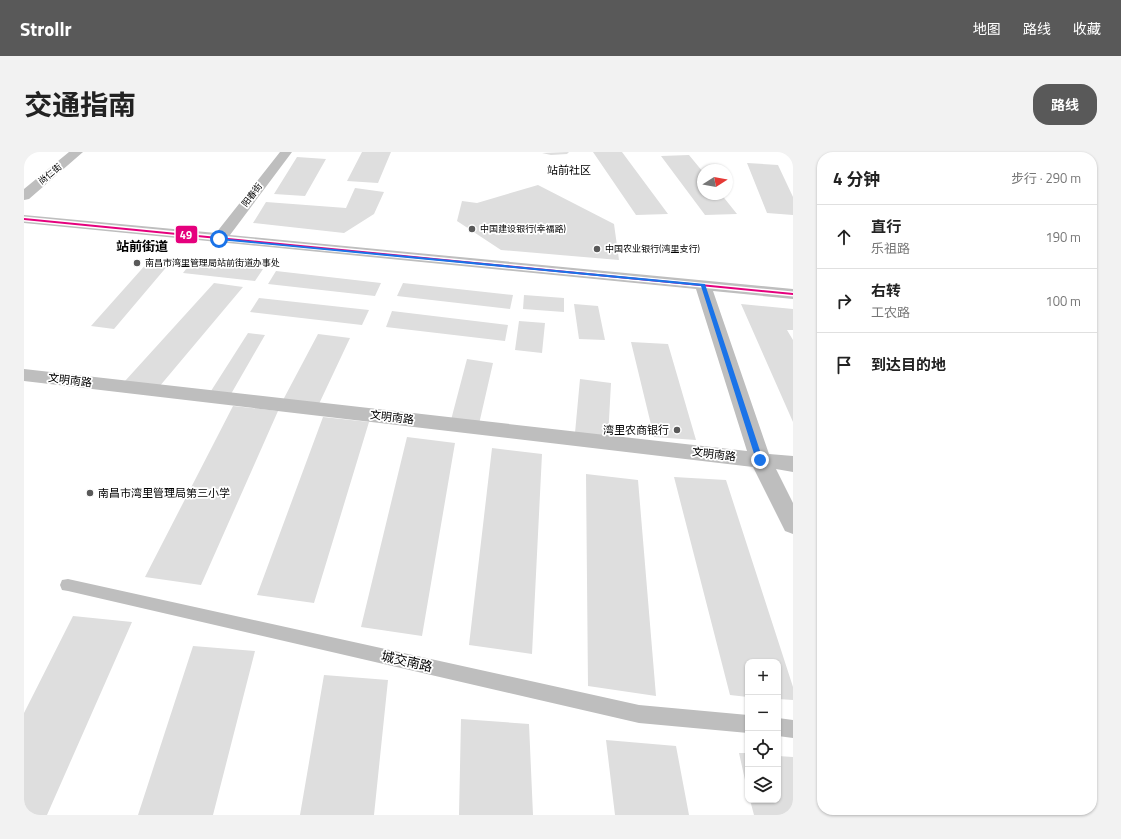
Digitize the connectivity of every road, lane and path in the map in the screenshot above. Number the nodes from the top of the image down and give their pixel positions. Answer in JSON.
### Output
{"nodes":[{"id":1,"x":77,"y":152,"type":"edge"},
{"id":2,"x":286,"y":152,"type":"edge"},
{"id":3,"x":24,"y":196,"type":"edge"},
{"id":4,"x":24,"y":219,"type":"edge"},
{"id":5,"x":219,"y":239,"type":"junction"},
{"id":6,"x":703,"y":285,"type":"junction"},
{"id":7,"x":793,"y":294,"type":"edge"},
{"id":8,"x":24,"y":375,"type":"edge"},
{"id":9,"x":760,"y":460,"type":"junction"},
{"id":10,"x":793,"y":464,"type":"edge"},
{"id":11,"x":793,"y":525,"type":"edge"},
{"id":12,"x":68,"y":585,"type":"dead end"},
{"id":13,"x":745,"y":724,"type":"edge"},
{"id":14,"x":781,"y":727,"type":"edge"},
{"id":15,"x":793,"y":729,"type":"edge"}],
"edges":[{"from":1,"to":3,"type":"street","name":"尚仁街"},
{"from":2,"to":5,"type":"street","name":"阳春街"},
{"from":4,"to":5,"type":"street"},
{"from":5,"to":6,"type":"street"},
{"from":6,"to":7,"type":"street"},
{"from":6,"to":9,"type":"street"},
{"from":8,"to":9,"type":"street","name":"文明南路"},
{"from":9,"to":10,"type":"street","name":"文明南路"},
{"from":9,"to":11,"type":"street"},
{"from":12,"to":13,"type":"lane","name":"城交南路"},
{"from":14,"to":15,"type":"lane"}]}
